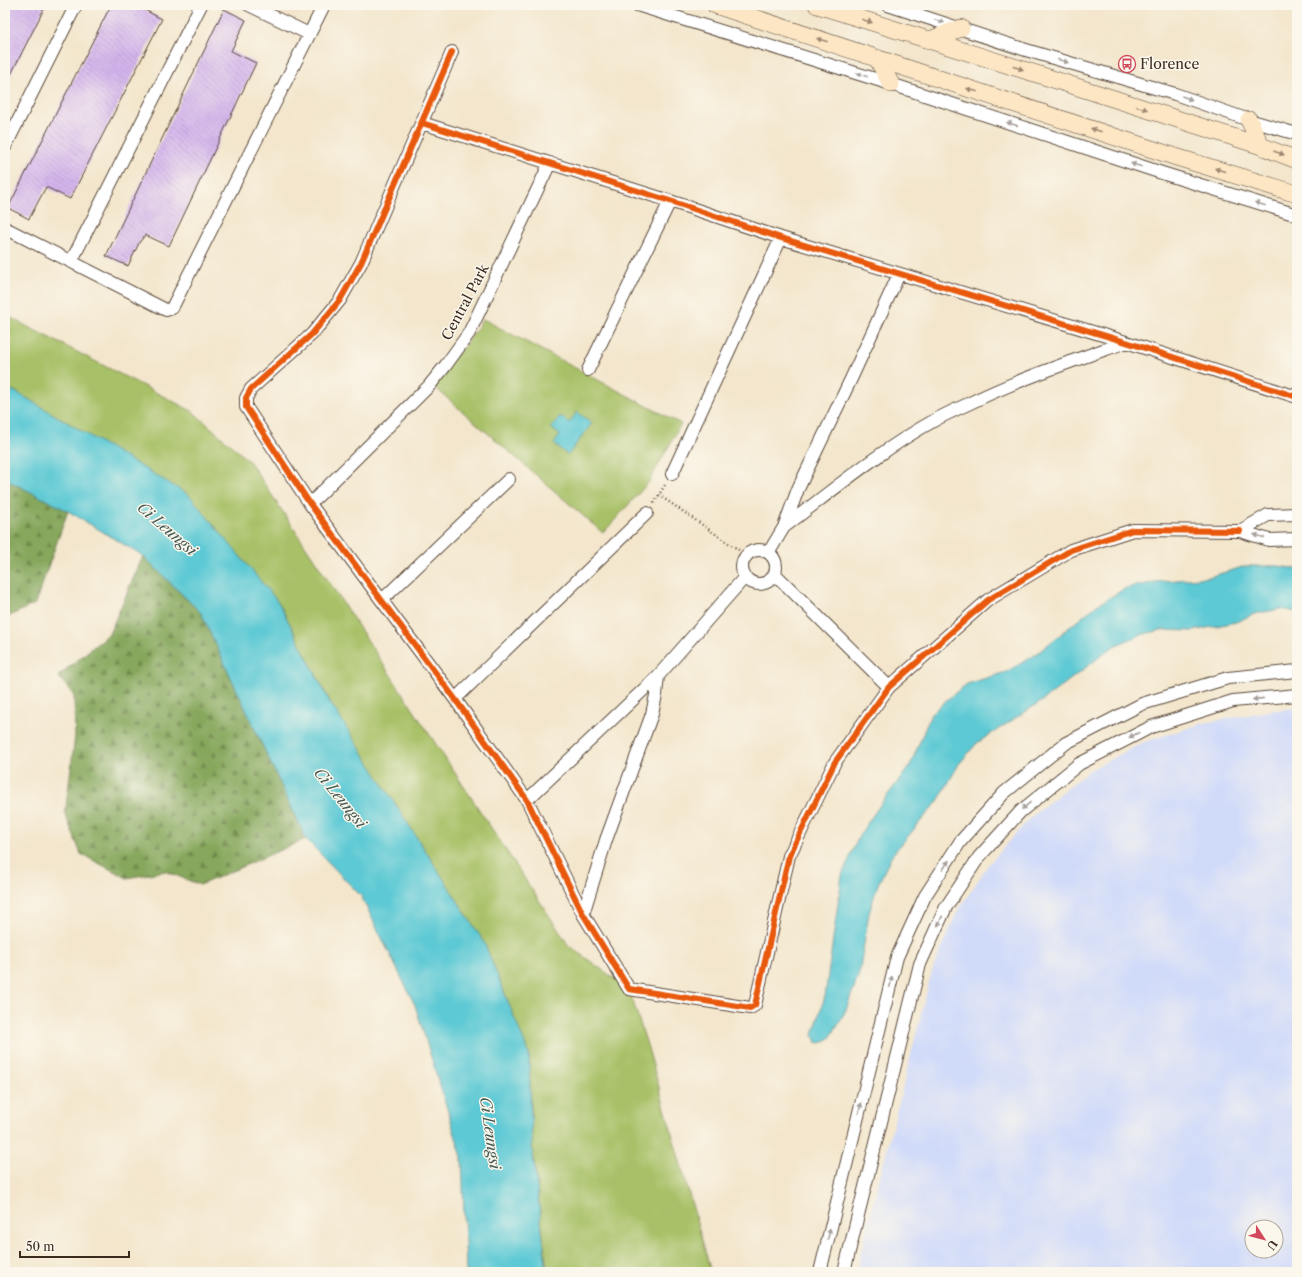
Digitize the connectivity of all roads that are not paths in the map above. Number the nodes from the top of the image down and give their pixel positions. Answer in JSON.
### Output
{"nodes":[{"id":1,"x":76,"y":5,"type":"edge"},
{"id":2,"x":201,"y":5,"type":"edge"},
{"id":3,"x":249,"y":5,"type":"edge"},
{"id":4,"x":324,"y":5,"type":"edge"},
{"id":5,"x":637,"y":5,"type":"edge"},
{"id":6,"x":715,"y":5,"type":"edge"},
{"id":7,"x":817,"y":5,"type":"edge"},
{"id":8,"x":888,"y":5,"type":"edge"},
{"id":9,"x":961,"y":28,"type":"junction"},
{"id":10,"x":309,"y":34,"type":"junction"},
{"id":11,"x":930,"y":40,"type":"junction"},
{"id":12,"x":452,"y":52,"type":"dead end"},
{"id":13,"x":877,"y":58,"type":"junction"},
{"id":14,"x":891,"y":84,"type":"junction"},
{"id":15,"x":1249,"y":120,"type":"junction"},
{"id":16,"x":422,"y":123,"type":"junction"},
{"id":17,"x":1297,"y":134,"type":"edge"},
{"id":18,"x":1261,"y":146,"type":"junction"},
{"id":19,"x":5,"y":147,"type":"edge"},
{"id":20,"x":1297,"y":160,"type":"edge"},
{"id":21,"x":550,"y":163,"type":"junction"},
{"id":22,"x":1297,"y":194,"type":"edge"},
{"id":23,"x":670,"y":201,"type":"junction"},
{"id":24,"x":1297,"y":215,"type":"edge"},
{"id":25,"x":5,"y":228,"type":"edge"},
{"id":26,"x":781,"y":238,"type":"junction"},
{"id":27,"x":71,"y":262,"type":"junction"},
{"id":28,"x":899,"y":274,"type":"junction"},
{"id":29,"x":1126,"y":342,"type":"junction"},
{"id":30,"x":588,"y":370,"type":"dead end"},
{"id":31,"x":1297,"y":397,"type":"edge"},
{"id":32,"x":672,"y":474,"type":"road end"},
{"id":33,"x":509,"y":479,"type":"dead end"},
{"id":34,"x":310,"y":504,"type":"junction"},
{"id":35,"x":646,"y":513,"type":"road end"},
{"id":36,"x":1297,"y":514,"type":"edge"},
{"id":37,"x":784,"y":527,"type":"junction"},
{"id":38,"x":1240,"y":531,"type":"junction"},
{"id":39,"x":1297,"y":539,"type":"edge"},
{"id":40,"x":769,"y":552,"type":"junction"},
{"id":41,"x":775,"y":574,"type":"junction"},
{"id":42,"x":744,"y":578,"type":"junction"},
{"id":43,"x":382,"y":600,"type":"junction"},
{"id":44,"x":1297,"y":671,"type":"edge"},
{"id":45,"x":658,"y":676,"type":"junction"},
{"id":46,"x":889,"y":687,"type":"junction"},
{"id":47,"x":1297,"y":695,"type":"edge"},
{"id":48,"x":455,"y":699,"type":"junction"},
{"id":49,"x":528,"y":800,"type":"junction"},
{"id":50,"x":583,"y":914,"type":"junction"},
{"id":51,"x":820,"y":1272,"type":"edge"},
{"id":52,"x":844,"y":1272,"type":"edge"}],
"edges":[{"from":1,"to":19,"type":"street"},
{"from":2,"to":27,"type":"street"},
{"from":3,"to":10,"type":"street"},
{"from":4,"to":10,"type":"street"},
{"from":14,"to":5,"type":"street","one_way":true},
{"from":13,"to":6,"type":"street","one_way":true},
{"from":7,"to":11,"type":"street","one_way":true},
{"from":8,"to":9,"type":"street","one_way":true},
{"from":9,"to":11,"type":"street"},
{"from":9,"to":15,"type":"street","one_way":true},
{"from":10,"to":27,"type":"street"},
{"from":11,"to":18,"type":"street","one_way":true},
{"from":12,"to":16,"type":"street"},
{"from":13,"to":14,"type":"street"},
{"from":22,"to":13,"type":"street","one_way":true},
{"from":24,"to":14,"type":"street","one_way":true},
{"from":15,"to":17,"type":"street"},
{"from":15,"to":18,"type":"street"},
{"from":16,"to":21,"type":"street"},
{"from":16,"to":34,"type":"street"},
{"from":18,"to":20,"type":"street","one_way":true},
{"from":21,"to":23,"type":"street"},
{"from":21,"to":34,"type":"street","name":"Central Park"},
{"from":23,"to":26,"type":"street"},
{"from":23,"to":30,"type":"street"},
{"from":25,"to":27,"type":"street"},
{"from":26,"to":28,"type":"street"},
{"from":26,"to":32,"type":"street"},
{"from":28,"to":29,"type":"street"},
{"from":28,"to":37,"type":"street"},
{"from":29,"to":31,"type":"street"},
{"from":29,"to":37,"type":"street"},
{"from":33,"to":43,"type":"street"},
{"from":34,"to":43,"type":"street"},
{"from":35,"to":48,"type":"street"},
{"from":36,"to":38,"type":"street"},
{"from":37,"to":40,"type":"street"},
{"from":39,"to":38,"type":"street","one_way":true},
{"from":38,"to":46,"type":"street"},
{"from":40,"to":41,"type":"street"},
{"from":40,"to":42,"type":"street"},
{"from":41,"to":42,"type":"street"},
{"from":41,"to":46,"type":"street"},
{"from":42,"to":45,"type":"street"},
{"from":43,"to":48,"type":"street"},
{"from":51,"to":44,"type":"street","one_way":true},
{"from":45,"to":49,"type":"street"},
{"from":45,"to":50,"type":"street"},
{"from":46,"to":50,"type":"street"},
{"from":47,"to":52,"type":"street","one_way":true},
{"from":48,"to":49,"type":"street"},
{"from":49,"to":50,"type":"street"}]}
